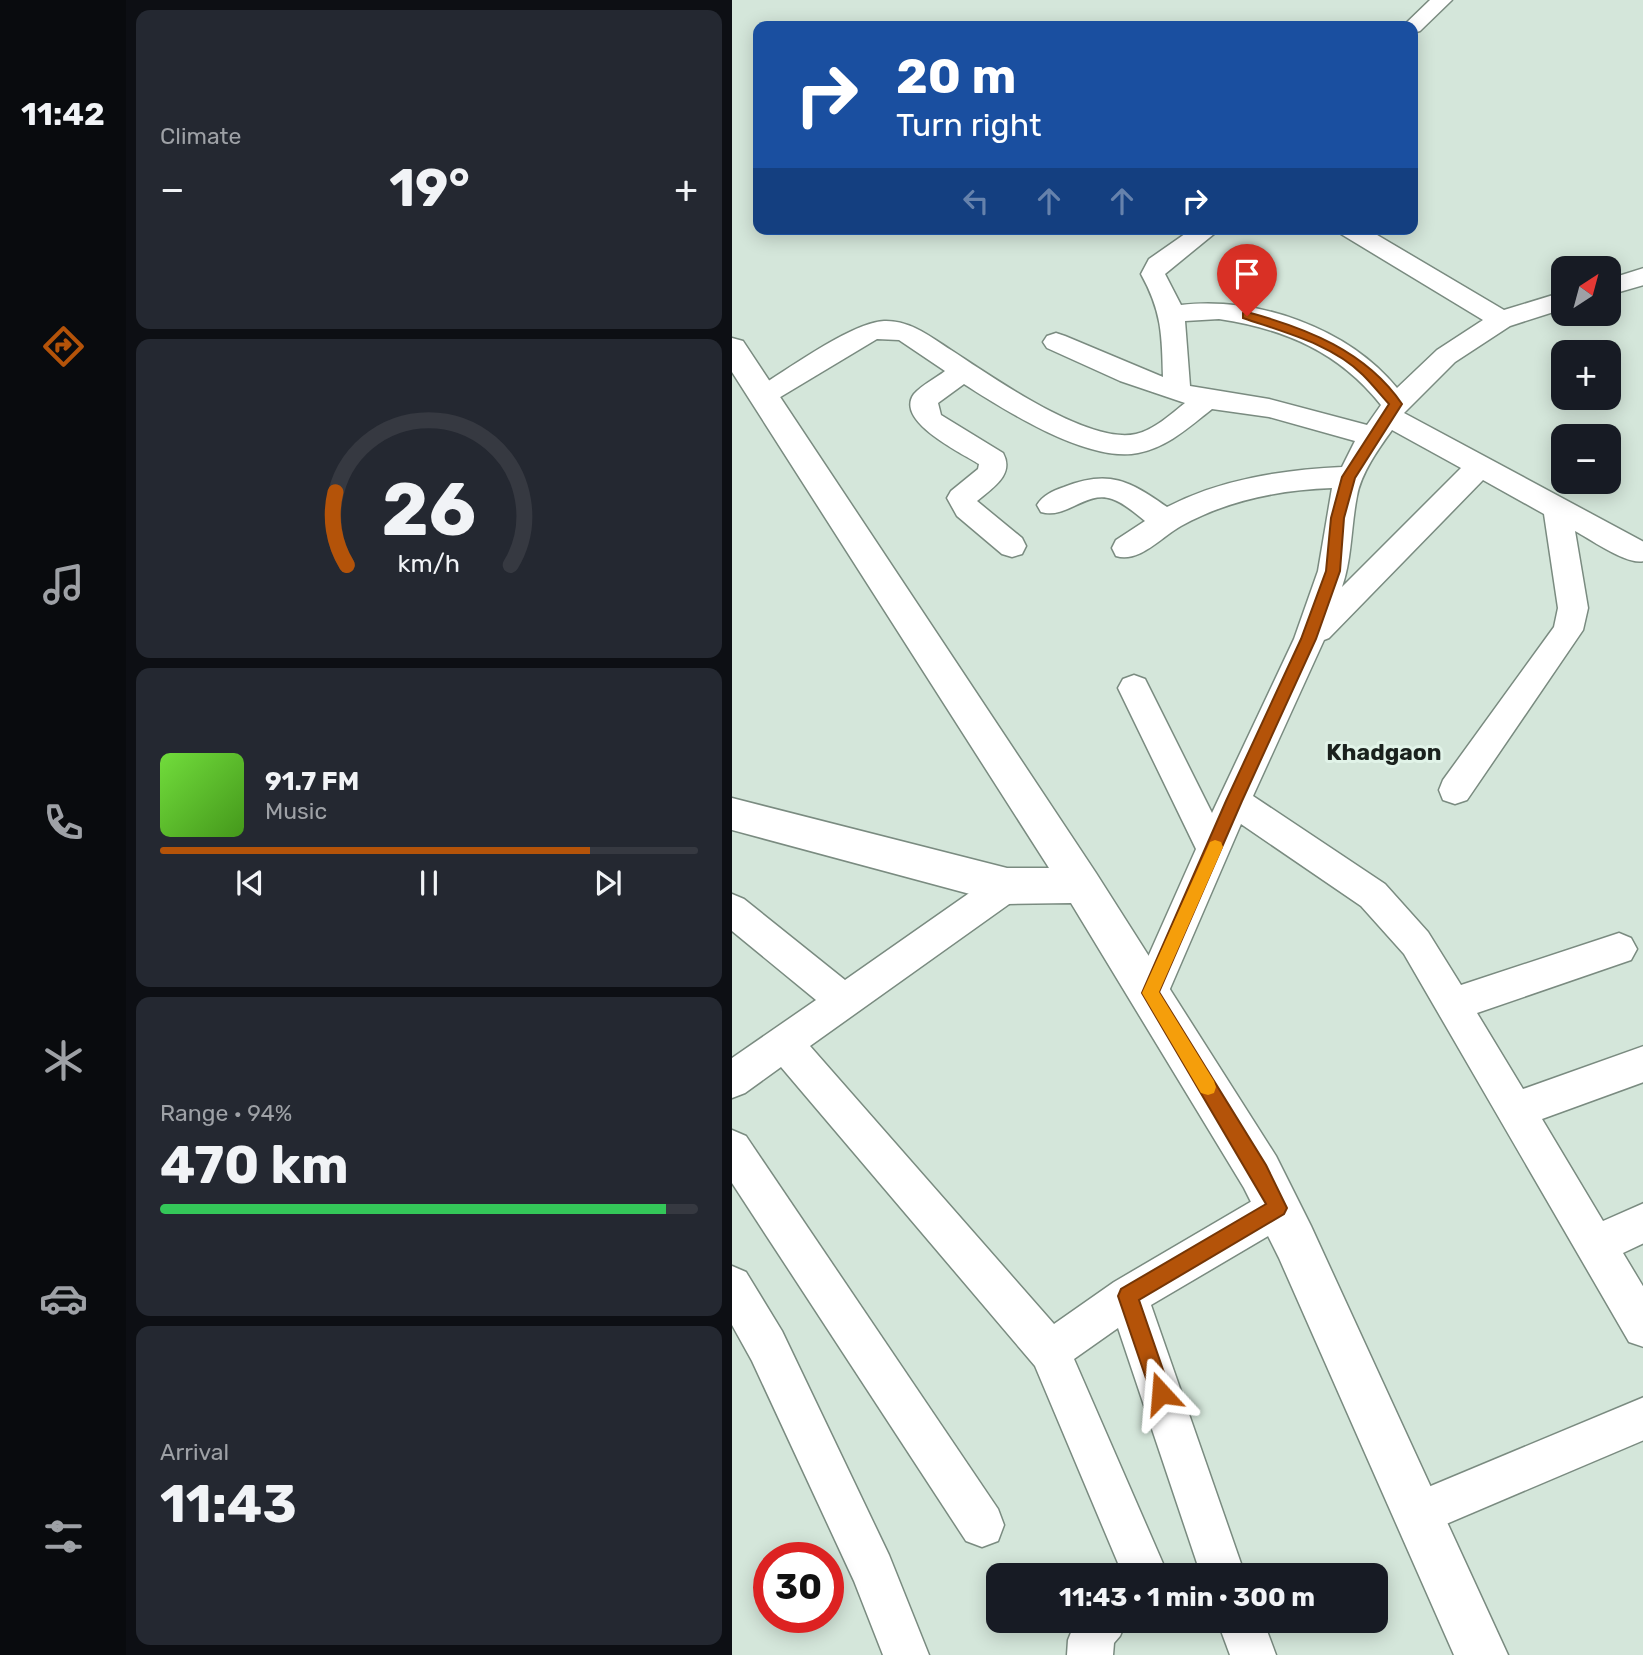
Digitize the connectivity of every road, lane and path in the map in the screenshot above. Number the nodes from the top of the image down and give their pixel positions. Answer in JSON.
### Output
{"nodes":[{"id":1,"x":1442,"y":0,"type":"edge"},
{"id":2,"x":1418,"y":22,"type":"edge"},
{"id":3,"x":1199,"y":235,"type":"edge"},
{"id":4,"x":1359,"y":235,"type":"edge"},
{"id":5,"x":1644,"y":276,"type":"edge"},
{"id":6,"x":1621,"y":283,"type":"edge"},
{"id":7,"x":1551,"y":304,"type":"edge"},
{"id":8,"x":1171,"y":314,"type":"junction"},
{"id":9,"x":1501,"y":320,"type":"junction"},
{"id":10,"x":1056,"y":342,"type":"dead end"},
{"id":11,"x":732,"y":348,"type":"edge"},
{"id":12,"x":965,"y":370,"type":"junction"},
{"id":13,"x":1177,"y":390,"type":"junction"},
{"id":14,"x":763,"y":396,"type":"junction"},
{"id":15,"x":1209,"y":399,"type":"junction"},
{"id":16,"x":1385,"y":419,"type":"junction"},
{"id":17,"x":1480,"y":466,"type":"junction"},
{"id":18,"x":1348,"y":477,"type":"junction"},
{"id":19,"x":1051,"y":505,"type":"dead end"},
{"id":20,"x":1557,"y":508,"type":"junction"},
{"id":21,"x":1166,"y":521,"type":"junction"},
{"id":22,"x":1012,"y":546,"type":"dead end"},
{"id":23,"x":1126,"y":548,"type":"dead end"},
{"id":24,"x":1638,"y":552,"type":"dead end"},
{"id":25,"x":1309,"y":639,"type":"junction"},
{"id":26,"x":1134,"y":688,"type":"dead end"},
{"id":27,"x":1455,"y":790,"type":"dead end"},
{"id":28,"x":1234,"y":801,"type":"junction"},
{"id":29,"x":732,"y":814,"type":"edge"},
{"id":30,"x":1214,"y":851,"type":"junction"},
{"id":31,"x":1082,"y":885,"type":"junction"},
{"id":32,"x":1007,"y":886,"type":"junction"},
{"id":33,"x":732,"y":910,"type":"edge"},
{"id":34,"x":1619,"y":948,"type":"dead end"},
{"id":35,"x":1150,"y":993,"type":"junction"},
{"id":36,"x":843,"y":1000,"type":"junction"},
{"id":37,"x":1454,"y":1004,"type":"junction"},
{"id":38,"x":784,"y":1043,"type":"junction"},
{"id":39,"x":1644,"y":1064,"type":"edge"},
{"id":40,"x":737,"y":1067,"type":"edge"},
{"id":41,"x":1515,"y":1110,"type":"junction"},
{"id":42,"x":732,"y":1149,"type":"edge"},
{"id":43,"x":1278,"y":1208,"type":"junction"},
{"id":44,"x":1644,"y":1222,"type":"edge"},
{"id":45,"x":1595,"y":1246,"type":"junction"},
{"id":46,"x":732,"y":1286,"type":"edge"},
{"id":47,"x":1128,"y":1296,"type":"junction"},
{"id":48,"x":1644,"y":1327,"type":"edge"},
{"id":49,"x":1050,"y":1351,"type":"junction"},
{"id":50,"x":1644,"y":1418,"type":"edge"},
{"id":51,"x":1418,"y":1514,"type":"junction"},
{"id":52,"x":982,"y":1525,"type":"dead end"},
{"id":53,"x":1141,"y":1563,"type":"edge"},
{"id":54,"x":1211,"y":1563,"type":"edge"},
{"id":55,"x":1093,"y":1633,"type":"edge"},
{"id":56,"x":1245,"y":1633,"type":"edge"},
{"id":57,"x":906,"y":1655,"type":"edge"},
{"id":58,"x":1090,"y":1655,"type":"edge"},
{"id":59,"x":1253,"y":1655,"type":"edge"},
{"id":60,"x":1481,"y":1655,"type":"edge"}],
"edges":[{"from":1,"to":2,"type":"street"},
{"from":3,"to":8,"type":"street"},
{"from":4,"to":9,"type":"street"},
{"from":5,"to":6,"type":"street"},
{"from":7,"to":9,"type":"street"},
{"from":8,"to":13,"type":"street"},
{"from":8,"to":16,"type":"street"},
{"from":9,"to":16,"type":"street"},
{"from":10,"to":13,"type":"street"},
{"from":11,"to":14,"type":"street"},
{"from":12,"to":14,"type":"street"},
{"from":12,"to":15,"type":"street"},
{"from":12,"to":22,"type":"street"},
{"from":13,"to":15,"type":"street"},
{"from":14,"to":31,"type":"street"},
{"from":15,"to":16,"type":"street"},
{"from":16,"to":17,"type":"street"},
{"from":16,"to":18,"type":"street"},
{"from":17,"to":20,"type":"street"},
{"from":17,"to":25,"type":"street"},
{"from":18,"to":21,"type":"street"},
{"from":18,"to":25,"type":"street"},
{"from":19,"to":21,"type":"street"},
{"from":20,"to":24,"type":"street"},
{"from":20,"to":27,"type":"street"},
{"from":21,"to":23,"type":"street"},
{"from":25,"to":28,"type":"street"},
{"from":26,"to":30,"type":"street"},
{"from":28,"to":30,"type":"street"},
{"from":28,"to":37,"type":"street"},
{"from":29,"to":32,"type":"street"},
{"from":30,"to":35,"type":"street"},
{"from":31,"to":32,"type":"street"},
{"from":31,"to":35,"type":"street"},
{"from":32,"to":36,"type":"street"},
{"from":33,"to":36,"type":"street"},
{"from":34,"to":37,"type":"street"},
{"from":35,"to":43,"type":"street"},
{"from":36,"to":38,"type":"street"},
{"from":37,"to":41,"type":"street"},
{"from":38,"to":40,"type":"street"},
{"from":38,"to":49,"type":"street"},
{"from":39,"to":41,"type":"street"},
{"from":41,"to":45,"type":"street"},
{"from":42,"to":52,"type":"street"},
{"from":43,"to":47,"type":"street"},
{"from":43,"to":51,"type":"street"},
{"from":44,"to":45,"type":"street"},
{"from":45,"to":48,"type":"street"},
{"from":46,"to":57,"type":"street"},
{"from":47,"to":49,"type":"street"},
{"from":47,"to":54,"type":"street"},
{"from":49,"to":53,"type":"street"},
{"from":50,"to":51,"type":"street"},
{"from":51,"to":60,"type":"street"},
{"from":55,"to":58,"type":"street"},
{"from":56,"to":59,"type":"street"}]}
